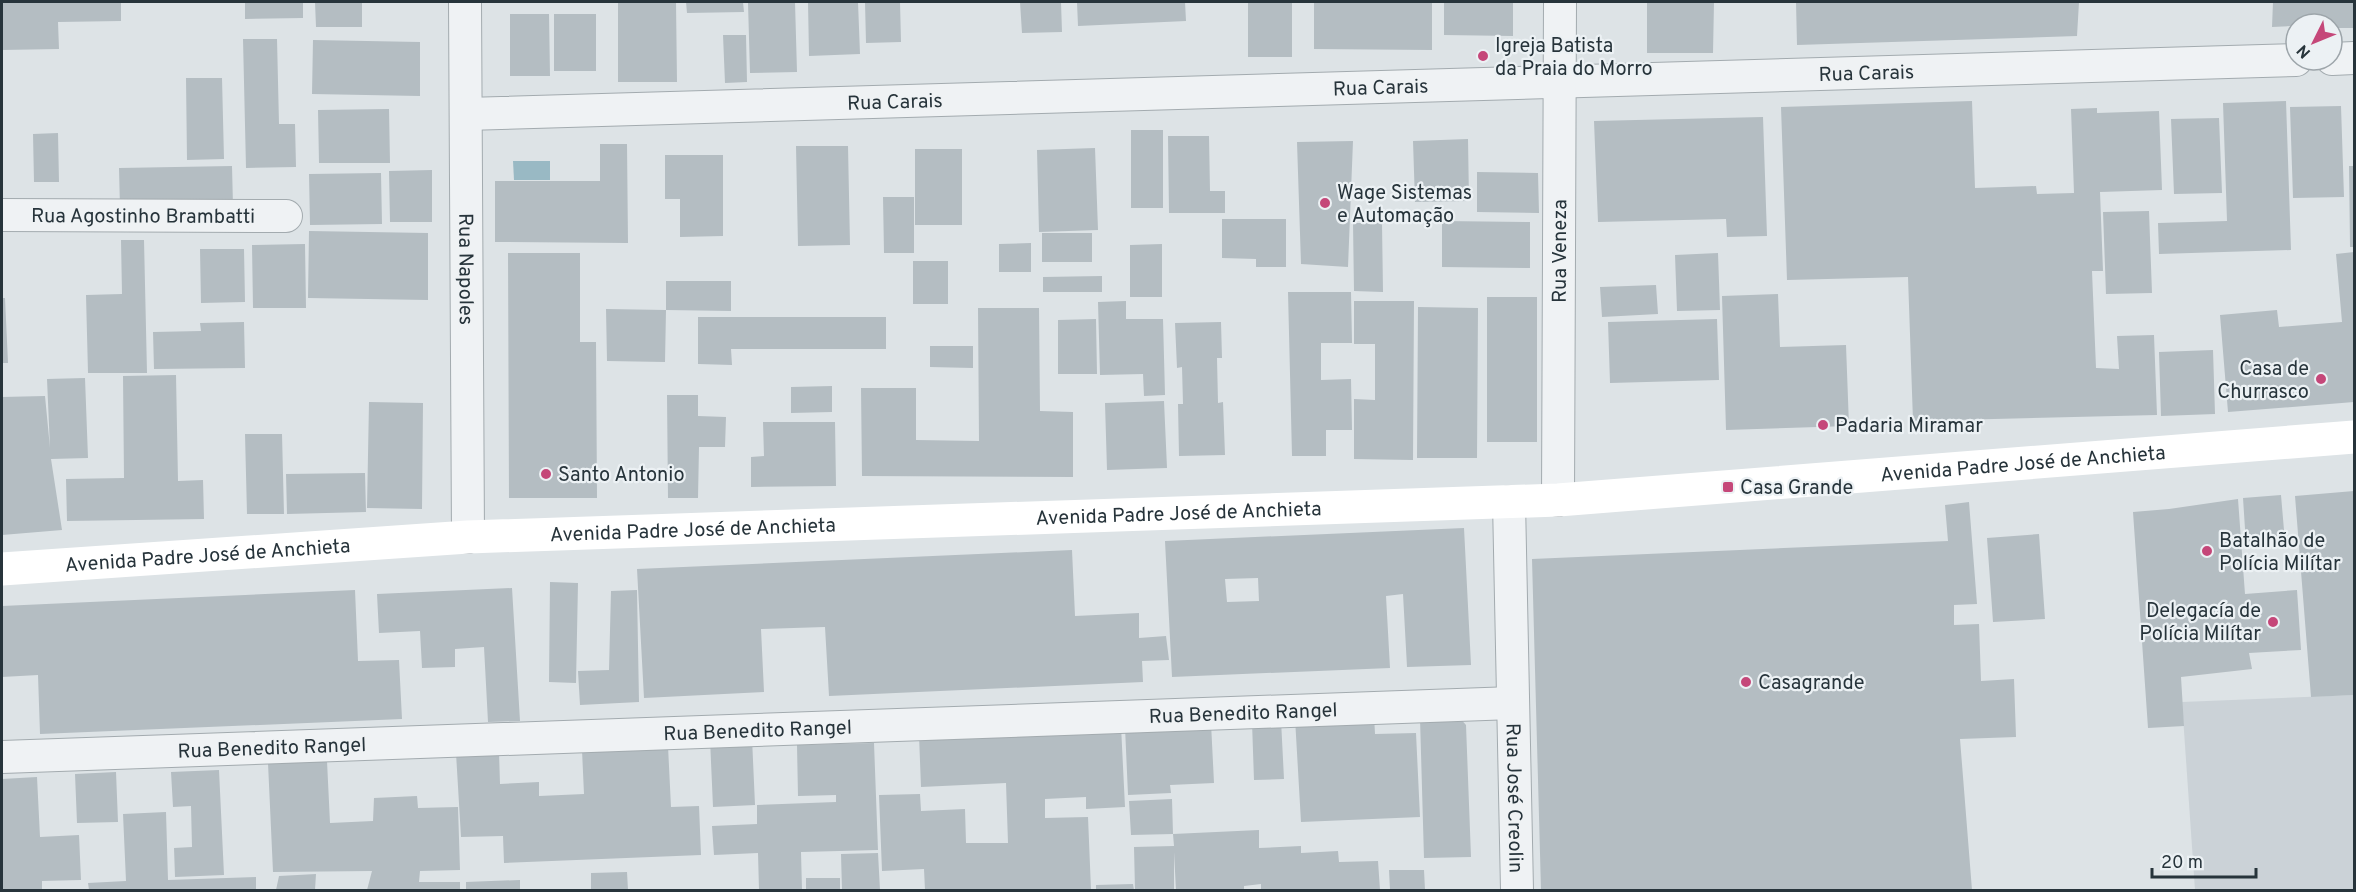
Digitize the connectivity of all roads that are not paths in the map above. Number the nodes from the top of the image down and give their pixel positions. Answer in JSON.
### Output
{"nodes":[{"id":1,"x":465,"y":2,"type":"edge"},
{"id":2,"x":1560,"y":2,"type":"edge"},
{"id":3,"x":2284,"y":60,"type":"edge"},
{"id":4,"x":1560,"y":80,"type":"junction"},
{"id":5,"x":466,"y":114,"type":"junction"},
{"id":6,"x":2,"y":215,"type":"edge"},
{"id":7,"x":286,"y":216,"type":"dead end"},
{"id":8,"x":2355,"y":437,"type":"edge"},
{"id":9,"x":1558,"y":500,"type":"junction"},
{"id":10,"x":1509,"y":502,"type":"junction"},
{"id":11,"x":468,"y":537,"type":"junction"},
{"id":12,"x":2,"y":569,"type":"edge"},
{"id":13,"x":1513,"y":704,"type":"junction"},
{"id":14,"x":2,"y":757,"type":"edge"},
{"id":15,"x":1517,"y":891,"type":"edge"}],
"edges":[{"from":1,"to":5,"type":"street","name":"Rua Napoles"},
{"from":2,"to":4,"type":"street","name":"Rua Veneza"},
{"from":3,"to":4,"type":"street","name":"Rua Carais"},
{"from":4,"to":5,"type":"street","name":"Rua Carais"},
{"from":4,"to":9,"type":"street","name":"Rua Veneza"},
{"from":5,"to":11,"type":"street","name":"Rua Napoles"},
{"from":6,"to":7,"type":"street","name":"Rua Agostinho Brambatti"},
{"from":8,"to":9,"type":"main road","name":"Avenida Padre José de Anchieta"},
{"from":9,"to":10,"type":"main road","name":"Avenida Padre José de Anchieta"},
{"from":10,"to":11,"type":"main road","name":"Avenida Padre José de Anchieta"},
{"from":10,"to":13,"type":"street","name":"Rua José Creolin"},
{"from":11,"to":12,"type":"main road","name":"Avenida Padre José de Anchieta"},
{"from":13,"to":14,"type":"street","name":"Rua Benedito Rangel"},
{"from":13,"to":15,"type":"street","name":"Rua José Creolin"}]}
